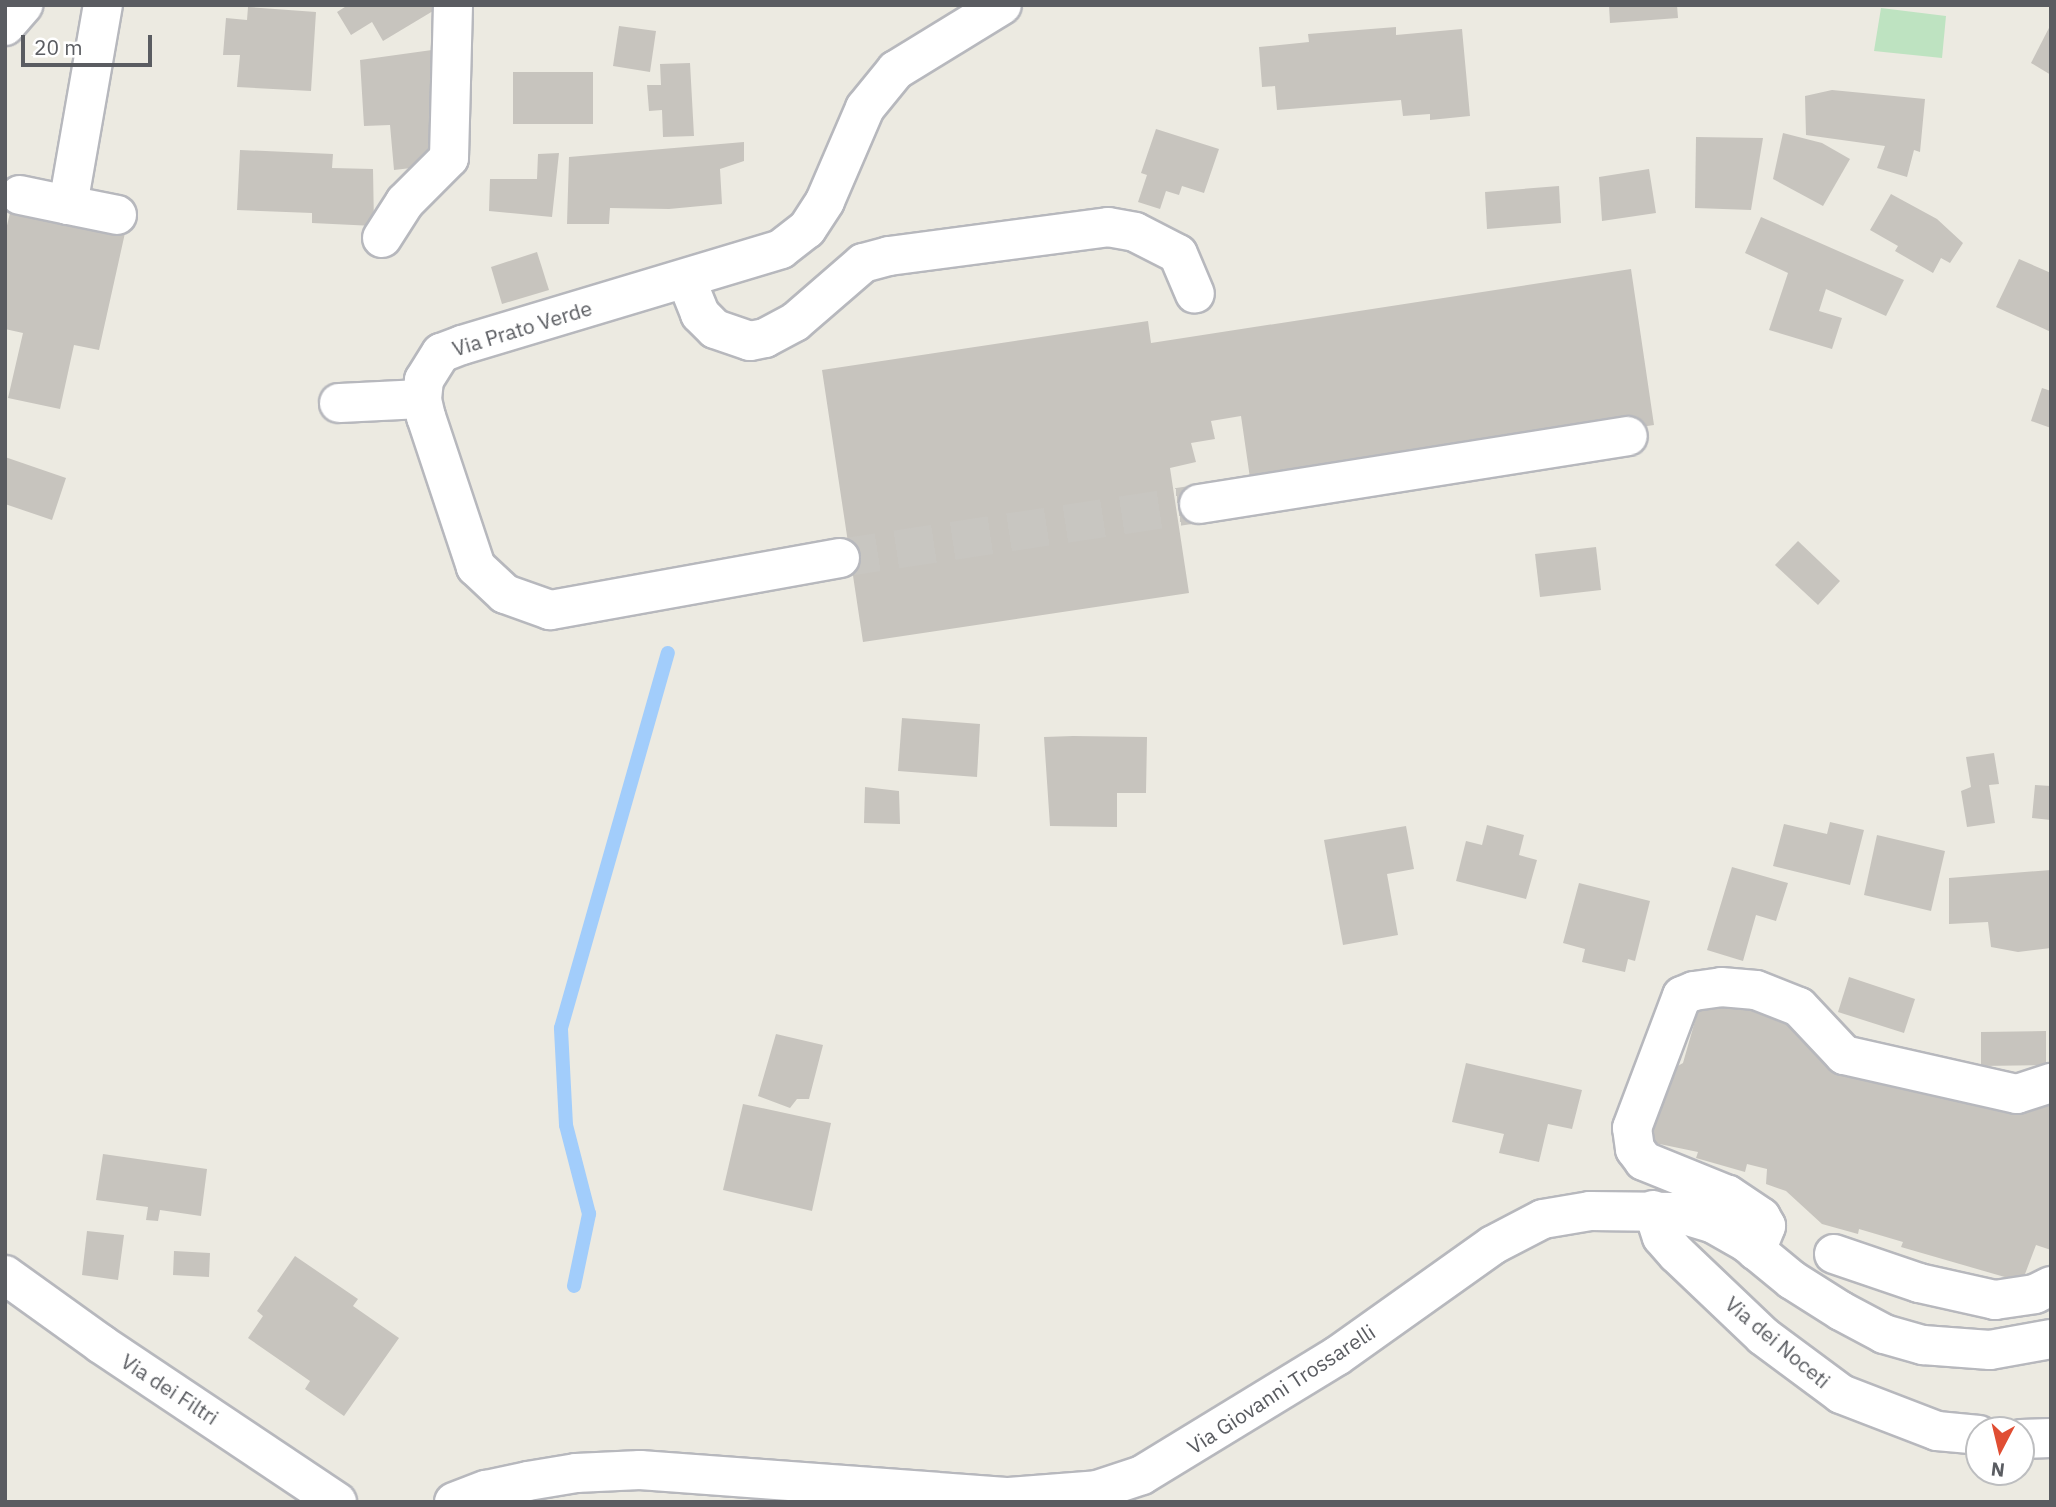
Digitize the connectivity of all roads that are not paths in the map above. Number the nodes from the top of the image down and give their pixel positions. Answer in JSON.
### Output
{"nodes":[{"id":1,"x":23,"y":5,"type":"edge"},
{"id":2,"x":103,"y":5,"type":"edge"},
{"id":3,"x":453,"y":5,"type":"edge"},
{"id":4,"x":1002,"y":5,"type":"edge"},
{"id":5,"x":5,"y":26,"type":"edge"},
{"id":6,"x":20,"y":195,"type":"dead end"},
{"id":7,"x":69,"y":201,"type":"junction"},
{"id":8,"x":117,"y":215,"type":"dead end"},
{"id":9,"x":382,"y":238,"type":"dead end"},
{"id":10,"x":686,"y":279,"type":"junction"},
{"id":11,"x":1195,"y":294,"type":"dead end"},
{"id":12,"x":422,"y":399,"type":"junction"},
{"id":13,"x":340,"y":403,"type":"dead end"},
{"id":14,"x":1628,"y":436,"type":"dead end"},
{"id":15,"x":1199,"y":504,"type":"tunnel mouth"},
{"id":16,"x":840,"y":558,"type":"tunnel mouth"},
{"id":17,"x":2051,"y":1083,"type":"edge"},
{"id":18,"x":1653,"y":1210,"type":"junction"},
{"id":19,"x":1756,"y":1251,"type":"junction"},
{"id":20,"x":1834,"y":1254,"type":"dead end"},
{"id":21,"x":5,"y":1275,"type":"edge"},
{"id":22,"x":2051,"y":1286,"type":"edge"},
{"id":23,"x":2051,"y":1339,"type":"edge"},
{"id":24,"x":1965,"y":1434,"type":"edge"},
{"id":25,"x":337,"y":1502,"type":"edge"},
{"id":26,"x":454,"y":1502,"type":"edge"}],
"edges":[{"from":1,"to":5,"type":"street"},
{"from":2,"to":7,"type":"street"},
{"from":3,"to":9,"type":"street"},
{"from":4,"to":10,"type":"street","name":"Via Prato Verde"},
{"from":6,"to":7,"type":"street"},
{"from":7,"to":8,"type":"street"},
{"from":10,"to":11,"type":"street"},
{"from":10,"to":12,"type":"street","name":"Via Prato Verde"},
{"from":12,"to":13,"type":"street"},
{"from":12,"to":16,"type":"street"},
{"from":14,"to":15,"type":"street"},
{"from":17,"to":19,"type":"street"},
{"from":18,"to":19,"type":"street","name":"Via Giovanni Trossarelli"},
{"from":18,"to":24,"type":"street","name":"Via dei Noceti"},
{"from":18,"to":26,"type":"street","name":"Via Giovanni Trossarelli"},
{"from":19,"to":23,"type":"street","name":"Via Giovanni Trossarelli"},
{"from":20,"to":22,"type":"street"},
{"from":21,"to":25,"type":"street","name":"Via dei Filtri"}]}
